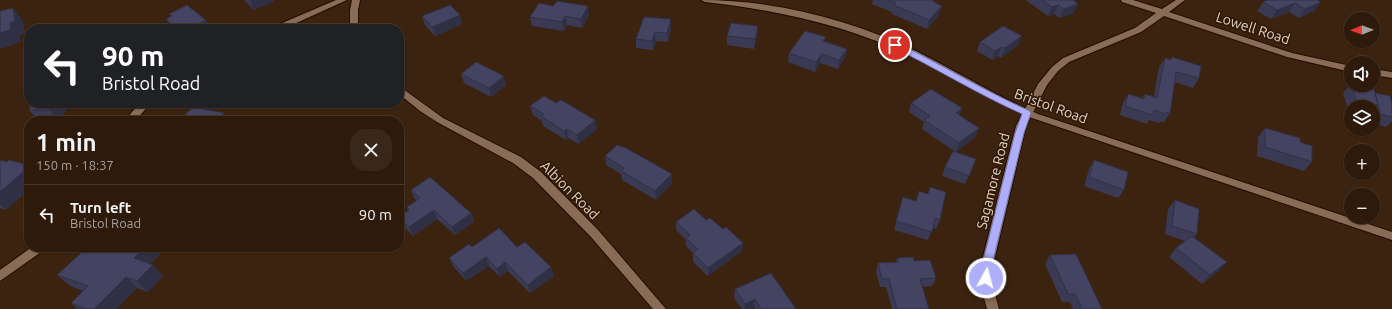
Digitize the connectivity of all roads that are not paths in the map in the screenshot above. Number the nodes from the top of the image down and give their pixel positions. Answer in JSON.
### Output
{"nodes":[{"id":1,"x":344,"y":0,"type":"edge"},
{"id":2,"x":356,"y":0,"type":"edge"},
{"id":3,"x":705,"y":0,"type":"edge"},
{"id":4,"x":1125,"y":0,"type":"edge"},
{"id":5,"x":1181,"y":0,"type":"edge"},
{"id":6,"x":1162,"y":12,"type":"junction"},
{"id":7,"x":288,"y":24,"type":"edge"},
{"id":8,"x":354,"y":24,"type":"edge"},
{"id":9,"x":1344,"y":67,"type":"edge"},
{"id":10,"x":1380,"y":73,"type":"edge"},
{"id":11,"x":1392,"y":75,"type":"edge"},
{"id":12,"x":404,"y":93,"type":"edge"},
{"id":13,"x":141,"y":108,"type":"edge"},
{"id":14,"x":1027,"y":113,"type":"junction"},
{"id":15,"x":134,"y":116,"type":"edge"},
{"id":16,"x":1392,"y":236,"type":"edge"},
{"id":17,"x":33,"y":252,"type":"edge"},
{"id":18,"x":0,"y":276,"type":"edge"},
{"id":19,"x":660,"y":309,"type":"edge"},
{"id":20,"x":993,"y":309,"type":"edge"}],
"edges":[{"from":1,"to":7,"type":"street"},
{"from":2,"to":8,"type":"street"},
{"from":3,"to":14,"type":"street","name":"Bristol Road"},
{"from":4,"to":6,"type":"street","name":"Lowell Road"},
{"from":5,"to":6,"type":"street","name":"Sagamore Road"},
{"from":6,"to":9,"type":"street","name":"Lowell Road"},
{"from":6,"to":14,"type":"street","name":"Sagamore Road"},
{"from":10,"to":11,"type":"street"},
{"from":12,"to":19,"type":"street","name":"Albion Road"},
{"from":13,"to":15,"type":"street"},
{"from":14,"to":16,"type":"street","name":"Bristol Road"},
{"from":14,"to":20,"type":"street","name":"Sagamore Road"},
{"from":17,"to":18,"type":"street"}]}
